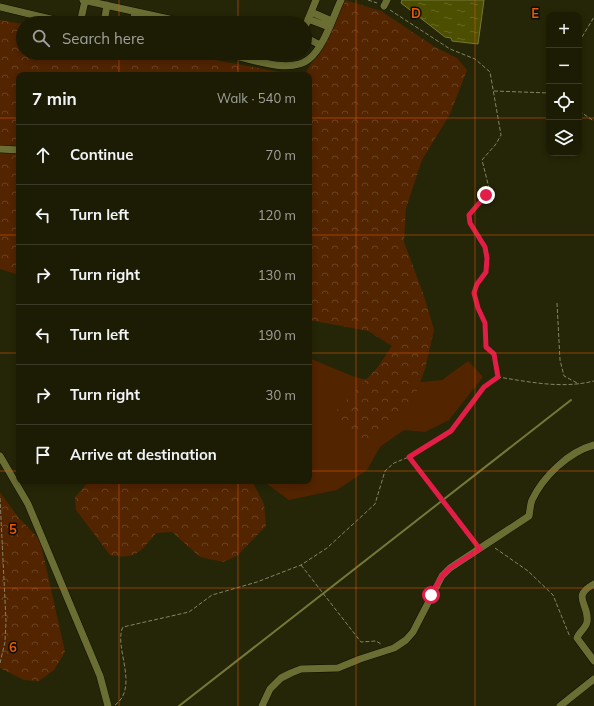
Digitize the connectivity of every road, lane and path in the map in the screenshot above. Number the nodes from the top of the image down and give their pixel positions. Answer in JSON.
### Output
{"nodes":[{"id":1,"x":84,"y":0,"type":"edge"},
{"id":2,"x":316,"y":0,"type":"edge"},
{"id":3,"x":341,"y":0,"type":"edge"},
{"id":4,"x":368,"y":0,"type":"edge"},
{"id":5,"x":386,"y":3,"type":"edge"},
{"id":6,"x":106,"y":5,"type":"junction"},
{"id":7,"x":0,"y":7,"type":"edge"},
{"id":8,"x":135,"y":12,"type":"junction"},
{"id":9,"x":38,"y":16,"type":"edge"},
{"id":10,"x":81,"y":16,"type":"edge"},
{"id":11,"x":105,"y":16,"type":"edge"},
{"id":12,"x":134,"y":16,"type":"edge"},
{"id":13,"x":151,"y":16,"type":"edge"},
{"id":14,"x":310,"y":16,"type":"edge"},
{"id":15,"x":312,"y":17,"type":"edge"},
{"id":16,"x":594,"y":17,"type":"edge"},
{"id":17,"x":330,"y":24,"type":"junction"},
{"id":18,"x":582,"y":37,"type":"edge"},
{"id":19,"x":312,"y":41,"type":"edge"},
{"id":20,"x":320,"y":45,"type":"junction"},
{"id":21,"x":312,"y":56,"type":"edge"},
{"id":22,"x":258,"y":60,"type":"edge"},
{"id":23,"x":307,"y":60,"type":"edge"},
{"id":24,"x":493,"y":91,"type":"junction"},
{"id":25,"x":546,"y":93,"type":"edge"},
{"id":26,"x":582,"y":112,"type":"edge"},
{"id":27,"x":594,"y":121,"type":"edge"},
{"id":28,"x":0,"y":149,"type":"edge"},
{"id":29,"x":16,"y":150,"type":"edge"},
{"id":30,"x":558,"y":303,"type":"dead end"},
{"id":31,"x":498,"y":377,"type":"junction"},
{"id":32,"x":594,"y":382,"type":"edge"},
{"id":33,"x":580,"y":385,"type":"junction"},
{"id":34,"x":594,"y":445,"type":"edge"},
{"id":35,"x":0,"y":456,"type":"edge"},
{"id":36,"x":409,"y":457,"type":"junction"},
{"id":37,"x":16,"y":481,"type":"edge"},
{"id":38,"x":18,"y":484,"type":"edge"},
{"id":39,"x":0,"y":498,"type":"edge"},
{"id":40,"x":490,"y":543,"type":"junction"},
{"id":41,"x":480,"y":549,"type":"junction"},
{"id":42,"x":301,"y":565,"type":"junction"},
{"id":43,"x":594,"y":584,"type":"edge"},
{"id":44,"x":577,"y":638,"type":"junction"},
{"id":45,"x":387,"y":651,"type":"junction"},
{"id":46,"x":594,"y":661,"type":"edge"},
{"id":47,"x":0,"y":663,"type":"edge"},
{"id":48,"x":594,"y":679,"type":"edge"},
{"id":49,"x":110,"y":706,"type":"edge"},
{"id":50,"x":262,"y":706,"type":"edge"},
{"id":51,"x":560,"y":706,"type":"edge"}],
"edges":[{"from":1,"to":6,"type":"street"},
{"from":1,"to":10,"type":"street"},
{"from":2,"to":14,"type":"street"},
{"from":3,"to":17,"type":"street"},
{"from":4,"to":5,"type":"path"},
{"from":5,"to":24,"type":"path"},
{"from":6,"to":8,"type":"street"},
{"from":6,"to":11,"type":"street"},
{"from":7,"to":9,"type":"street"},
{"from":8,"to":12,"type":"street"},
{"from":8,"to":13,"type":"street"},
{"from":15,"to":17,"type":"street"},
{"from":16,"to":18,"type":"path"},
{"from":17,"to":20,"type":"street"},
{"from":19,"to":20,"type":"street"},
{"from":20,"to":21,"type":"street"},
{"from":22,"to":23,"type":"street"},
{"from":24,"to":25,"type":"path"},
{"from":24,"to":31,"type":"path"},
{"from":26,"to":27,"type":"path"},
{"from":28,"to":29,"type":"street"},
{"from":30,"to":33,"type":"path"},
{"from":31,"to":33,"type":"path"},
{"from":31,"to":36,"type":"path"},
{"from":32,"to":33,"type":"path"},
{"from":34,"to":40,"type":"street"},
{"from":35,"to":37,"type":"street"},
{"from":36,"to":41,"type":"path"},
{"from":36,"to":42,"type":"path"},
{"from":38,"to":49,"type":"street"},
{"from":39,"to":47,"type":"path"},
{"from":40,"to":41,"type":"street"},
{"from":40,"to":44,"type":"path"},
{"from":41,"to":45,"type":"street"},
{"from":42,"to":45,"type":"path"},
{"from":42,"to":49,"type":"path"},
{"from":43,"to":44,"type":"street"},
{"from":44,"to":46,"type":"street"},
{"from":45,"to":50,"type":"street"},
{"from":48,"to":51,"type":"street"}]}
